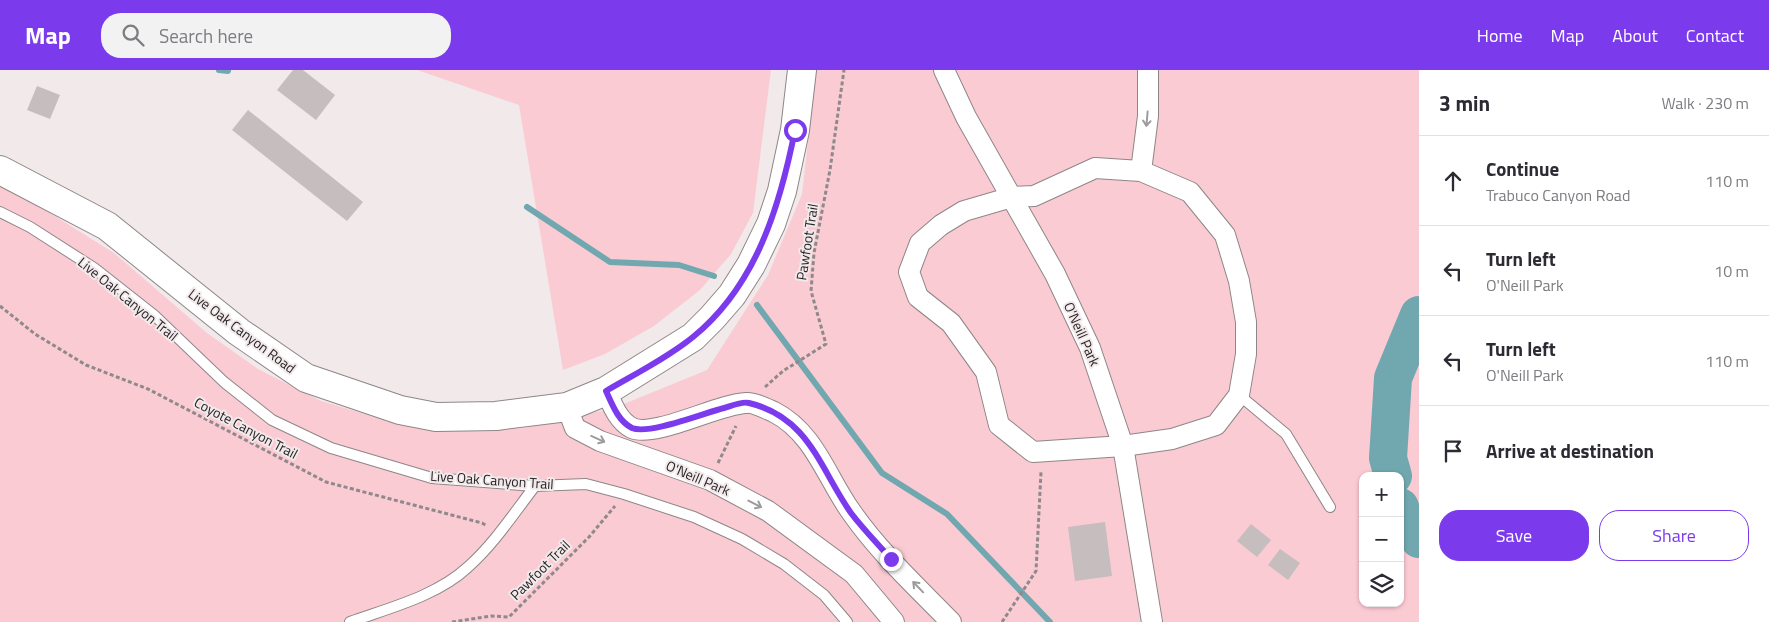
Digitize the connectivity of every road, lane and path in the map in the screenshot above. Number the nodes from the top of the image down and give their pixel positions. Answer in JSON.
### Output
{"nodes":[{"id":1,"x":802,"y":70,"type":"edge"},
{"id":2,"x":844,"y":70,"type":"edge"},
{"id":3,"x":944,"y":70,"type":"edge"},
{"id":4,"x":1148,"y":70,"type":"edge"},
{"id":5,"x":0,"y":170,"type":"edge"},
{"id":6,"x":1141,"y":171,"type":"junction"},
{"id":7,"x":1012,"y":198,"type":"junction"},
{"id":8,"x":0,"y":212,"type":"edge"},
{"id":9,"x":0,"y":306,"type":"edge"},
{"id":10,"x":616,"y":385,"type":"junction"},
{"id":11,"x":1239,"y":395,"type":"junction"},
{"id":12,"x":747,"y":402,"type":"junction"},
{"id":13,"x":567,"y":407,"type":"junction"},
{"id":14,"x":656,"y":427,"type":"junction"},
{"id":15,"x":1123,"y":446,"type":"junction"},
{"id":16,"x":1043,"y":451,"type":"junction"},
{"id":17,"x":646,"y":458,"type":"junction"},
{"id":18,"x":720,"y":460,"type":"dead end"},
{"id":19,"x":535,"y":486,"type":"junction"},
{"id":20,"x":624,"y":494,"type":"junction"},
{"id":21,"x":1330,"y":507,"type":"dead end"},
{"id":22,"x":498,"y":534,"type":"junction"},
{"id":23,"x":350,"y":622,"type":"edge"},
{"id":24,"x":452,"y":622,"type":"edge"},
{"id":25,"x":847,"y":622,"type":"edge"},
{"id":26,"x":894,"y":622,"type":"edge"},
{"id":27,"x":951,"y":622,"type":"edge"},
{"id":28,"x":1002,"y":622,"type":"edge"},
{"id":29,"x":1152,"y":622,"type":"edge"}],
"edges":[{"from":1,"to":10,"type":"main road","name":"Live Oak Canyon Road"},
{"from":2,"to":12,"type":"path","name":"Pawfoot Trail"},
{"from":3,"to":7,"type":"street","name":"O'Neill Park"},
{"from":4,"to":6,"type":"street","one_way":true},
{"from":5,"to":13,"type":"main road","name":"Live Oak Canyon Road"},
{"from":6,"to":7,"type":"street"},
{"from":6,"to":11,"type":"street"},
{"from":7,"to":15,"type":"street","name":"O'Neill Park"},
{"from":7,"to":16,"type":"street"},
{"from":8,"to":19,"type":"lane","name":"Live Oak Canyon Trail"},
{"from":9,"to":22,"type":"path","name":"Coyote Canyon Trail"},
{"from":10,"to":13,"type":"main road","name":"Live Oak Canyon Road"},
{"from":10,"to":14,"type":"street"},
{"from":11,"to":15,"type":"street"},
{"from":11,"to":21,"type":"lane"},
{"from":12,"to":14,"type":"street"},
{"from":12,"to":18,"type":"path","name":"Pawfoot Trail"},
{"from":27,"to":12,"type":"street","one_way":true},
{"from":13,"to":17,"type":"street","name":"O'Neill Park","one_way":true},
{"from":14,"to":17,"type":"street"},
{"from":15,"to":16,"type":"street"},
{"from":15,"to":29,"type":"street","name":"O'Neill Park"},
{"from":16,"to":28,"type":"path"},
{"from":17,"to":26,"type":"street","name":"O'Neill Park","one_way":true},
{"from":19,"to":20,"type":"lane","name":"Live Oak Canyon Trail"},
{"from":19,"to":22,"type":"lane"},
{"from":20,"to":24,"type":"path","name":"Pawfoot Trail"},
{"from":20,"to":25,"type":"lane","name":"Live Oak Canyon Trail"},
{"from":22,"to":23,"type":"lane"}]}
